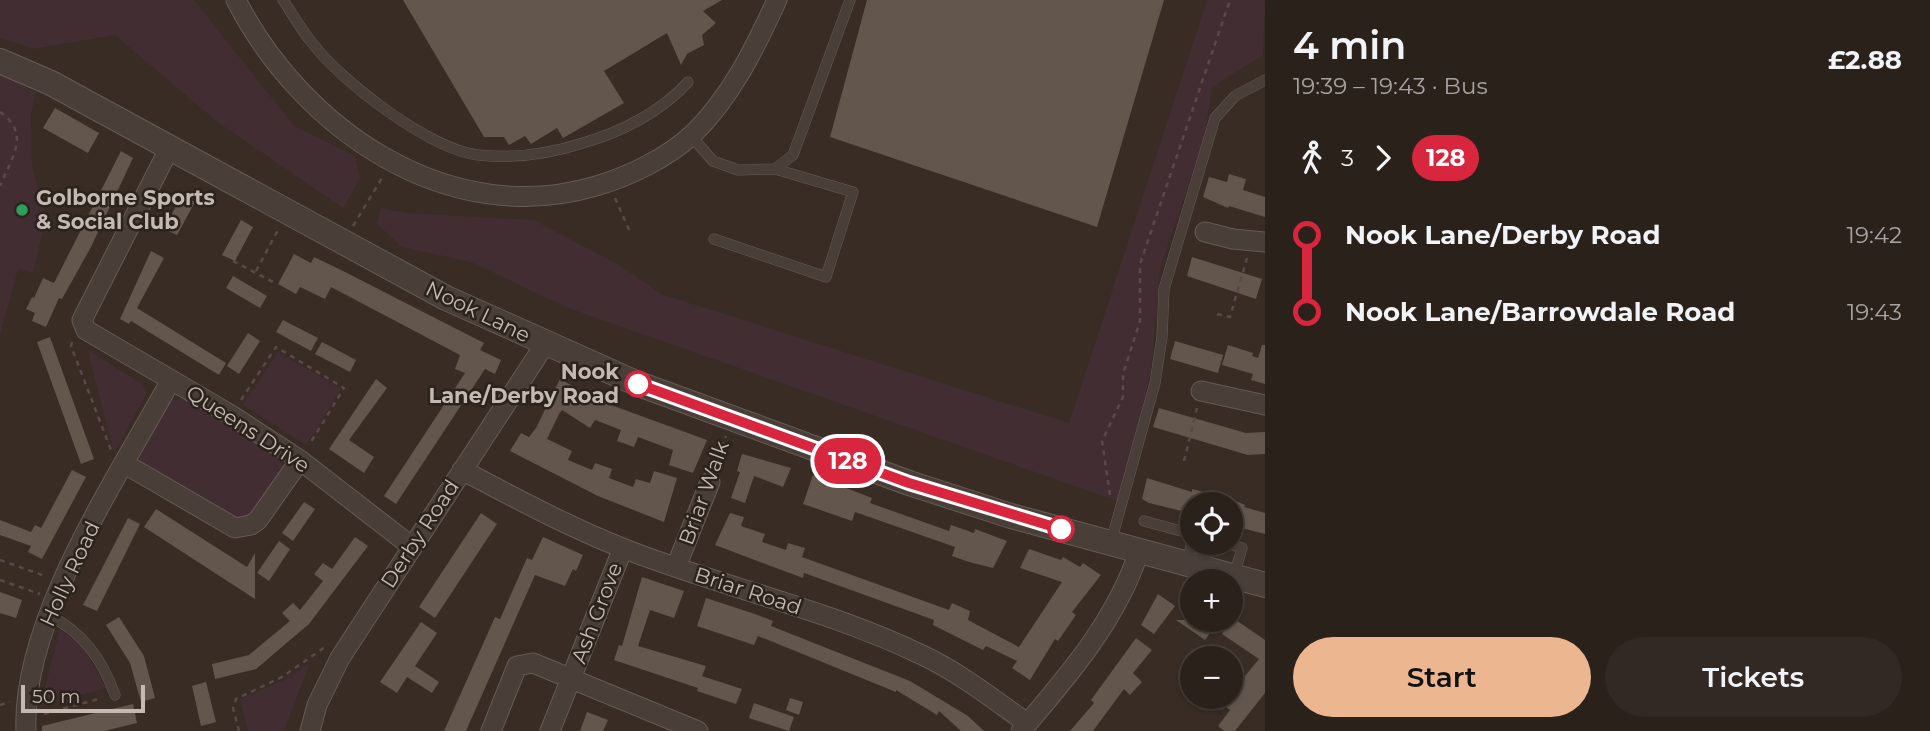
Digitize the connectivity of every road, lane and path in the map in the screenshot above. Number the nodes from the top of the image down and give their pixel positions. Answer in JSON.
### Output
{"nodes":[{"id":1,"x":236,"y":0,"type":"edge"},
{"id":2,"x":284,"y":0,"type":"edge"},
{"id":3,"x":777,"y":0,"type":"edge"},
{"id":4,"x":850,"y":0,"type":"edge"},
{"id":5,"x":1230,"y":0,"type":"edge"},
{"id":6,"x":0,"y":61,"type":"edge"},
{"id":7,"x":1265,"y":80,"type":"edge"},
{"id":8,"x":688,"y":82,"type":"dead end"},
{"id":9,"x":0,"y":112,"type":"edge"},
{"id":10,"x":691,"y":136,"type":"junction"},
{"id":11,"x":170,"y":147,"type":"junction"},
{"id":12,"x":391,"y":163,"type":"junction"},
{"id":13,"x":775,"y":169,"type":"junction"},
{"id":14,"x":608,"y":183,"type":"junction"},
{"id":15,"x":0,"y":186,"type":"edge"},
{"id":16,"x":287,"y":212,"type":"junction"},
{"id":17,"x":630,"y":232,"type":"dead end"},
{"id":18,"x":1205,"y":232,"type":"dead end"},
{"id":19,"x":714,"y":239,"type":"dead end"},
{"id":20,"x":1258,"y":242,"type":"edge"},
{"id":21,"x":344,"y":243,"type":"junction"},
{"id":22,"x":233,"y":261,"type":"dead end"},
{"id":23,"x":256,"y":271,"type":"junction"},
{"id":24,"x":273,"y":282,"type":"dead end"},
{"id":25,"x":1217,"y":314,"type":"dead end"},
{"id":26,"x":82,"y":320,"type":"junction"},
{"id":27,"x":545,"y":344,"type":"junction"},
{"id":28,"x":171,"y":380,"type":"junction"},
{"id":29,"x":1201,"y":391,"type":"joint"},
{"id":30,"x":1265,"y":405,"type":"edge"},
{"id":31,"x":231,"y":415,"type":"junction"},
{"id":32,"x":731,"y":419,"type":"junction"},
{"id":33,"x":300,"y":460,"type":"junction"},
{"id":34,"x":1184,"y":461,"type":"dead end"},
{"id":35,"x":125,"y":464,"type":"junction"},
{"id":36,"x":463,"y":470,"type":"junction"},
{"id":37,"x":710,"y":482,"type":"joint"},
{"id":38,"x":1144,"y":521,"type":"dead end"},
{"id":39,"x":1180,"y":531,"type":"edge"},
{"id":40,"x":1113,"y":537,"type":"junction"},
{"id":41,"x":411,"y":546,"type":"junction"},
{"id":42,"x":623,"y":548,"type":"junction"},
{"id":43,"x":1139,"y":551,"type":"junction"},
{"id":44,"x":1180,"y":553,"type":"edge"},
{"id":45,"x":1193,"y":555,"type":"edge"},
{"id":46,"x":0,"y":560,"type":"edge"},
{"id":47,"x":676,"y":568,"type":"junction"},
{"id":48,"x":1220,"y":569,"type":"edge"},
{"id":49,"x":1243,"y":579,"type":"edge"},
{"id":50,"x":0,"y":580,"type":"edge"},
{"id":51,"x":1265,"y":585,"type":"edge"},
{"id":52,"x":54,"y":599,"type":"junction"},
{"id":53,"x":340,"y":658,"type":"junction"},
{"id":54,"x":572,"y":678,"type":"junction"},
{"id":55,"x":115,"y":695,"type":"joint"},
{"id":56,"x":26,"y":725,"type":"edge"},
{"id":57,"x":1024,"y":727,"type":"edge"},
{"id":58,"x":239,"y":731,"type":"edge"},
{"id":59,"x":310,"y":731,"type":"edge"},
{"id":60,"x":491,"y":731,"type":"edge"},
{"id":61,"x":550,"y":731,"type":"edge"},
{"id":62,"x":698,"y":731,"type":"edge"}],
"edges":[{"from":1,"to":12,"type":"street"},
{"from":2,"to":8,"type":"lane"},
{"from":3,"to":10,"type":"street"},
{"from":4,"to":13,"type":"lane"},
{"from":5,"to":40,"type":"path"},
{"from":6,"to":11,"type":"street","name":"Nook Lane"},
{"from":7,"to":40,"type":"lane"},
{"from":9,"to":15,"type":"path"},
{"from":10,"to":13,"type":"lane"},
{"from":10,"to":14,"type":"street"},
{"from":11,"to":16,"type":"street","name":"Nook Lane"},
{"from":11,"to":26,"type":"street"},
{"from":12,"to":14,"type":"street"},
{"from":12,"to":21,"type":"path"},
{"from":13,"to":19,"type":"lane"},
{"from":14,"to":17,"type":"path"},
{"from":16,"to":21,"type":"street","name":"Nook Lane"},
{"from":16,"to":23,"type":"path"},
{"from":18,"to":20,"type":"street"},
{"from":20,"to":25,"type":"path"},
{"from":21,"to":27,"type":"street","name":"Nook Lane"},
{"from":22,"to":23,"type":"path"},
{"from":23,"to":24,"type":"path"},
{"from":26,"to":28,"type":"street","name":"Queens Drive"},
{"from":26,"to":35,"type":"path"},
{"from":27,"to":32,"type":"street","name":"Nook Lane"},
{"from":27,"to":36,"type":"street","name":"Derby Road"},
{"from":28,"to":31,"type":"street","name":"Queens Drive"},
{"from":28,"to":35,"type":"street","name":"Holly Road"},
{"from":29,"to":30,"type":"street"},
{"from":29,"to":34,"type":"path"},
{"from":31,"to":33,"type":"street","name":"Queens Drive"},
{"from":31,"to":33,"type":"path"},
{"from":32,"to":37,"type":"path","name":"Briar Walk"},
{"from":32,"to":40,"type":"street","name":"Nook Lane"},
{"from":33,"to":35,"type":"street"},
{"from":33,"to":41,"type":"street","name":"Queens Drive"},
{"from":35,"to":52,"type":"street","name":"Holly Road"},
{"from":36,"to":41,"type":"street","name":"Derby Road"},
{"from":36,"to":42,"type":"street","name":"Briar Road"},
{"from":37,"to":47,"type":"street","name":"Briar Walk"},
{"from":38,"to":39,"type":"lane"},
{"from":40,"to":43,"type":"street","name":"Nook Lane"},
{"from":41,"to":53,"type":"street","name":"Derby Road"},
{"from":42,"to":47,"type":"street","name":"Briar Road"},
{"from":42,"to":54,"type":"street","name":"Ash Grove"},
{"from":43,"to":44,"type":"street","name":"Nook Lane"},
{"from":43,"to":57,"type":"street"},
{"from":45,"to":48,"type":"street","name":"Nook Lane"},
{"from":46,"to":52,"type":"path"},
{"from":47,"to":57,"type":"street","name":"Briar Road"},
{"from":49,"to":51,"type":"street","name":"Nook Lane"},
{"from":50,"to":52,"type":"path"},
{"from":52,"to":55,"type":"lane"},
{"from":52,"to":56,"type":"street","name":"Holly Road"},
{"from":53,"to":58,"type":"path"},
{"from":53,"to":59,"type":"street","name":"Derby Road"},
{"from":54,"to":60,"type":"street","name":"Ash Grove"},
{"from":54,"to":61,"type":"street","name":"Ash Grove"},
{"from":54,"to":62,"type":"street"},
{"from":55,"to":56,"type":"path"}]}
